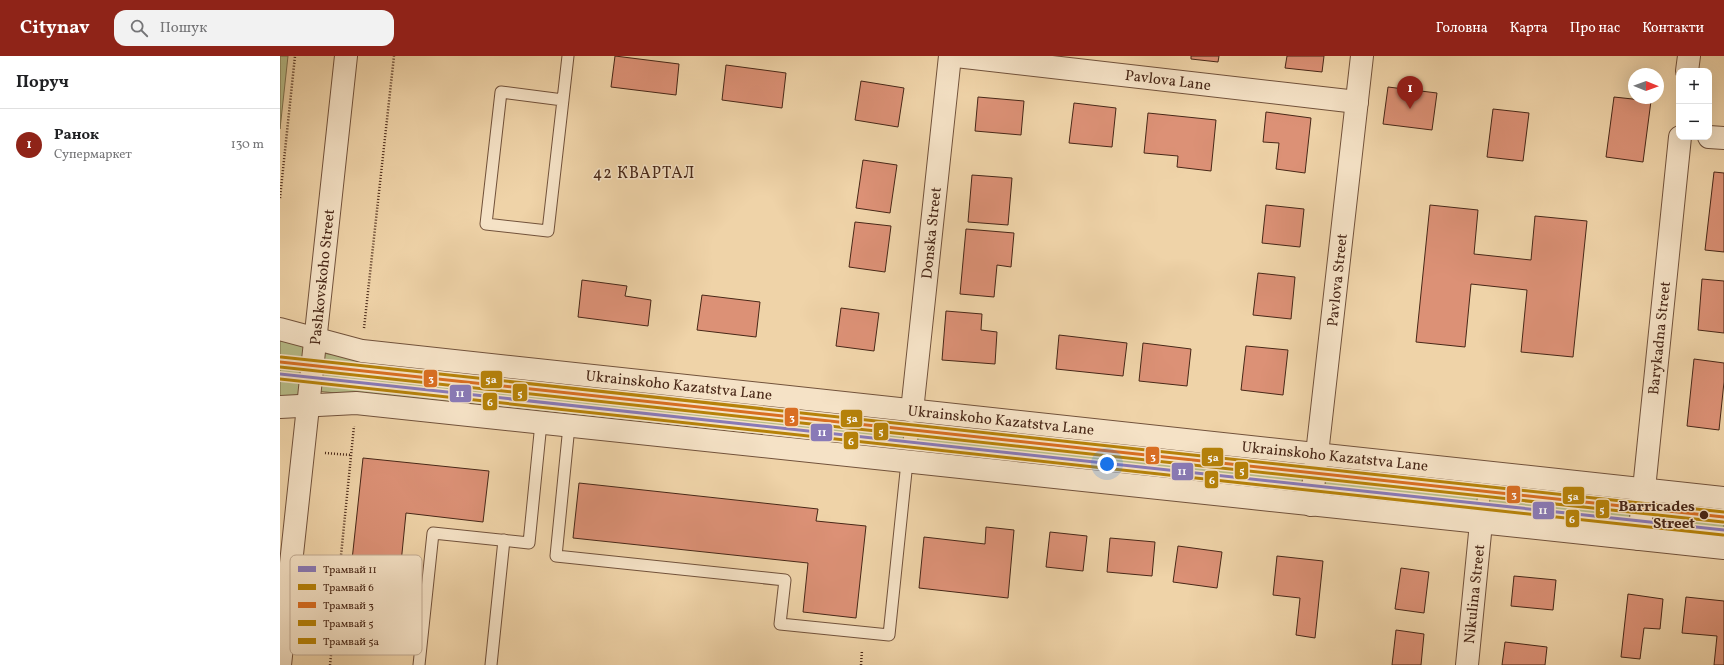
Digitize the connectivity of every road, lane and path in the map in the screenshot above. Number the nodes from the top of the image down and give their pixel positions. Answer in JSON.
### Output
{"nodes":[{"id":1,"x":295,"y":56,"type":"edge"},
{"id":2,"x":346,"y":56,"type":"edge"},
{"id":3,"x":394,"y":56,"type":"edge"},
{"id":4,"x":568,"y":56,"type":"edge"},
{"id":5,"x":950,"y":56,"type":"edge"},
{"id":6,"x":956,"y":56,"type":"edge"},
{"id":7,"x":1362,"y":56,"type":"edge"},
{"id":8,"x":1689,"y":56,"type":"edge"},
{"id":9,"x":1687,"y":68,"type":"edge"},
{"id":10,"x":563,"y":100,"type":"junction"},
{"id":11,"x":1357,"y":102,"type":"junction"},
{"id":12,"x":1712,"y":137,"type":"edge"},
{"id":13,"x":1724,"y":138,"type":"edge"},
{"id":14,"x":1680,"y":140,"type":"edge"},
{"id":15,"x":280,"y":198,"type":"edge"},
{"id":16,"x":368,"y":294,"type":"dead end"},
{"id":17,"x":280,"y":329,"type":"edge"},
{"id":18,"x":315,"y":339,"type":"junction"},
{"id":19,"x":308,"y":405,"type":"junction"},
{"id":20,"x":280,"y":407,"type":"edge"},
{"id":21,"x":912,"y":410,"type":"junction"},
{"id":22,"x":541,"y":423,"type":"junction"},
{"id":23,"x":569,"y":426,"type":"junction"},
{"id":24,"x":1317,"y":454,"type":"junction"},
{"id":25,"x":351,"y":455,"type":"dead end"},
{"id":26,"x":907,"y":462,"type":"junction"},
{"id":27,"x":1644,"y":490,"type":"junction"},
{"id":28,"x":1724,"y":498,"type":"edge"},
{"id":29,"x":1311,"y":505,"type":"junction"},
{"id":30,"x":1481,"y":523,"type":"junction"},
{"id":31,"x":1638,"y":539,"type":"junction"},
{"id":32,"x":504,"y":540,"type":"junction"},
{"id":33,"x":1724,"y":548,"type":"edge"},
{"id":34,"x":292,"y":555,"type":"edge"},
{"id":35,"x":341,"y":555,"type":"edge"},
{"id":36,"x":290,"y":572,"type":"edge"},
{"id":37,"x":422,"y":637,"type":"edge"},
{"id":38,"x":331,"y":655,"type":"edge"},
{"id":39,"x":420,"y":655,"type":"edge"},
{"id":40,"x":280,"y":665,"type":"edge"},
{"id":41,"x":330,"y":665,"type":"edge"},
{"id":42,"x":419,"y":665,"type":"edge"},
{"id":43,"x":491,"y":665,"type":"edge"},
{"id":44,"x":1467,"y":665,"type":"edge"}],
"edges":[{"from":1,"to":15,"type":"path"},
{"from":2,"to":18,"type":"street","name":"Pashkovskoho Street"},
{"from":3,"to":16,"type":"path"},
{"from":4,"to":10,"type":"lane"},
{"from":5,"to":21,"type":"street","name":"Donska Street"},
{"from":6,"to":11,"type":"street","name":"Pavlova Lane"},
{"from":7,"to":11,"type":"street","name":"Pavlova Street"},
{"from":8,"to":9,"type":"street"},
{"from":10,"to":10,"type":"lane"},
{"from":11,"to":24,"type":"street","name":"Pavlova Street"},
{"from":12,"to":13,"type":"street"},
{"from":14,"to":27,"type":"street","name":"Barykadna Street"},
{"from":17,"to":18,"type":"street","name":"Ukrainskoho Kazatstva Lane"},
{"from":18,"to":19,"type":"street","name":"Pashkovskoho Street"},
{"from":18,"to":21,"type":"street","name":"Ukrainskoho Kazatstva Lane"},
{"from":19,"to":20,"type":"street"},
{"from":19,"to":22,"type":"street"},
{"from":19,"to":34,"type":"street","name":"Pashkovskoho Street"},
{"from":21,"to":24,"type":"street","name":"Ukrainskoho Kazatstva Lane"},
{"from":22,"to":23,"type":"street"},
{"from":22,"to":32,"type":"lane"},
{"from":23,"to":26,"type":"street"},
{"from":23,"to":26,"type":"lane"},
{"from":24,"to":27,"type":"street","name":"Ukrainskoho Kazatstva Lane"},
{"from":24,"to":29,"type":"street","name":"Pavlova Street"},
{"from":25,"to":35,"type":"path"},
{"from":26,"to":29,"type":"street"},
{"from":27,"to":28,"type":"street","name":"Ukrainskoho Kazatstva Lane"},
{"from":27,"to":31,"type":"street","name":"Barykadna Street"},
{"from":29,"to":30,"type":"street"},
{"from":30,"to":31,"type":"street"},
{"from":30,"to":44,"type":"street","name":"Nikulina Street"},
{"from":31,"to":33,"type":"street"},
{"from":32,"to":37,"type":"lane"},
{"from":32,"to":43,"type":"lane"},
{"from":36,"to":40,"type":"street","name":"Pashkovskoho Street"},
{"from":38,"to":41,"type":"path"},
{"from":39,"to":42,"type":"lane"}]}
